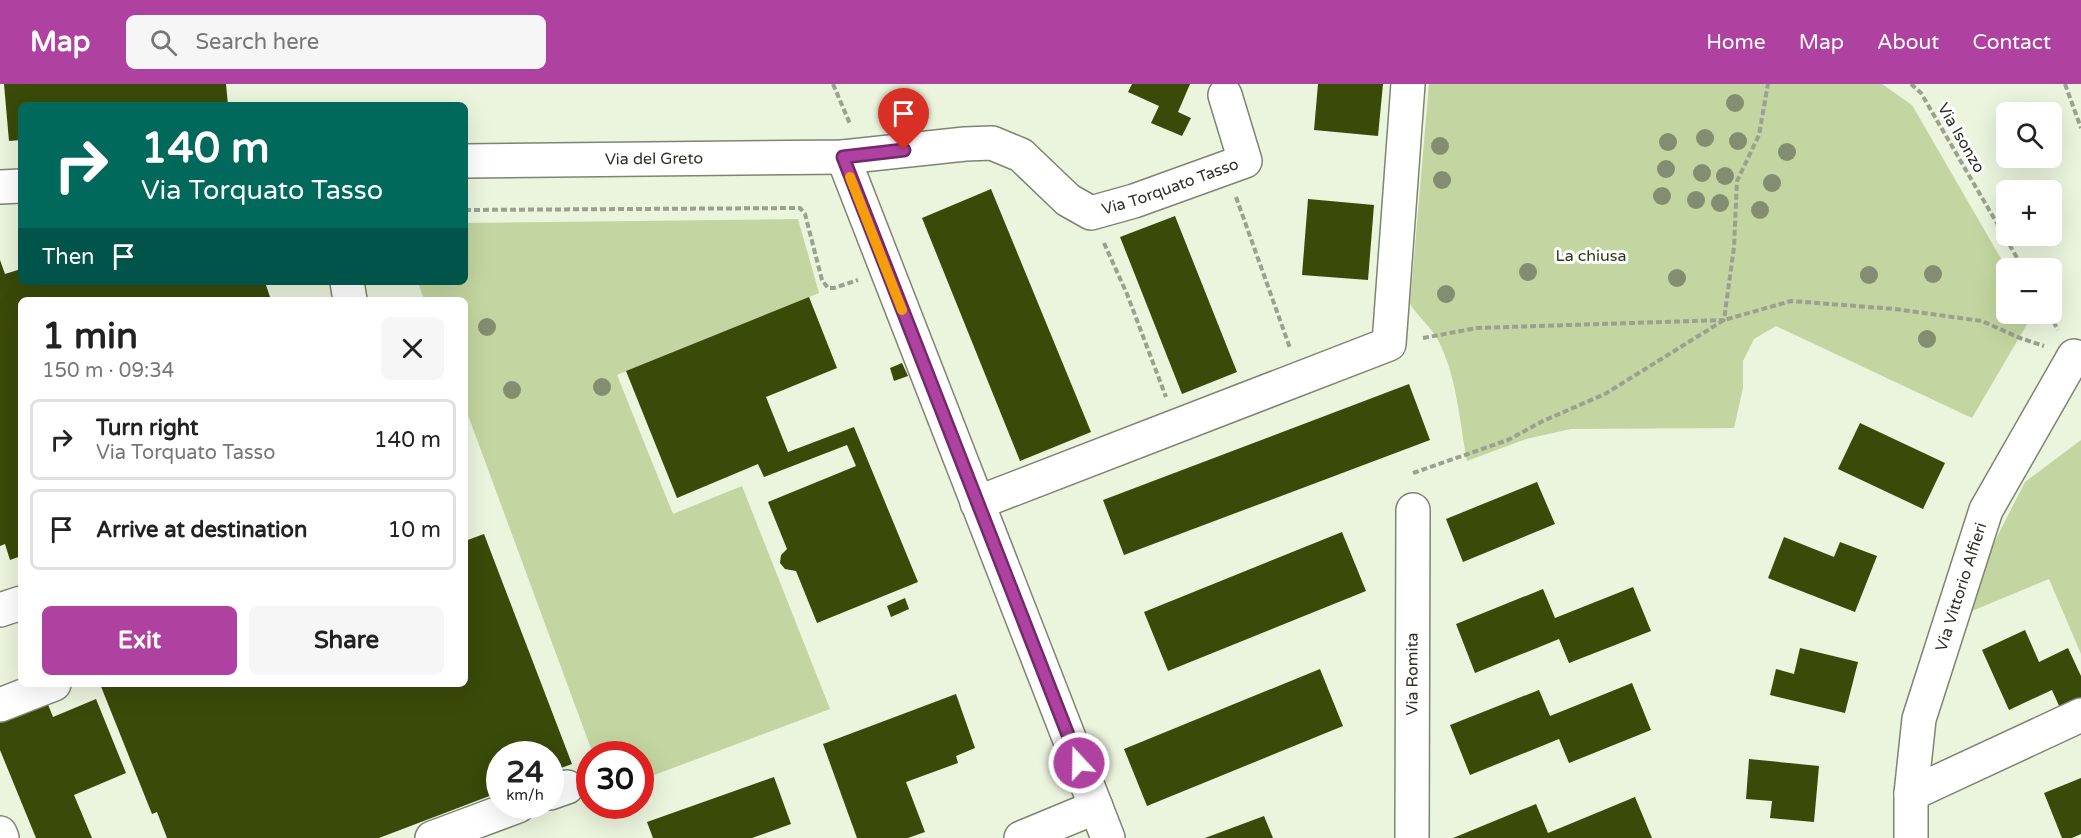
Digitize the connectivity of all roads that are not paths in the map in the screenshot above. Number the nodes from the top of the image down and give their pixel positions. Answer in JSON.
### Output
{"nodes":[{"id":1,"x":1408,"y":84,"type":"edge"},
{"id":2,"x":1225,"y":95,"type":"dead end"},
{"id":3,"x":854,"y":156,"type":"junction"},
{"id":4,"x":468,"y":161,"type":"edge"},
{"id":5,"x":18,"y":186,"type":"edge"},
{"id":6,"x":0,"y":188,"type":"edge"},
{"id":7,"x":2074,"y":356,"type":"dead end"},
{"id":8,"x":977,"y":503,"type":"junction"},
{"id":9,"x":1413,"y":510,"type":"dead end"},
{"id":10,"x":18,"y":604,"type":"edge"},
{"id":11,"x":0,"y":610,"type":"edge"},
{"id":12,"x":46,"y":687,"type":"edge"},
{"id":13,"x":0,"y":705,"type":"edge"},
{"id":14,"x":2081,"y":715,"type":"edge"},
{"id":15,"x":1911,"y":794,"type":"junction"},
{"id":16,"x":1096,"y":807,"type":"junction"},
{"id":17,"x":486,"y":818,"type":"edge"},
{"id":18,"x":0,"y":833,"type":"edge"},
{"id":19,"x":2,"y":838,"type":"edge"},
{"id":20,"x":432,"y":838,"type":"edge"},
{"id":21,"x":1021,"y":838,"type":"edge"},
{"id":22,"x":1108,"y":838,"type":"edge"},
{"id":23,"x":1412,"y":838,"type":"edge"},
{"id":24,"x":1911,"y":838,"type":"edge"}],
"edges":[{"from":1,"to":8,"type":"street"},
{"from":2,"to":3,"type":"street","name":"Via Torquato Tasso"},
{"from":3,"to":4,"type":"street","name":"Via del Greto"},
{"from":3,"to":8,"type":"street"},
{"from":5,"to":6,"type":"street"},
{"from":7,"to":15,"type":"street","name":"Via Vittorio Alfieri"},
{"from":8,"to":16,"type":"street"},
{"from":9,"to":23,"type":"street","name":"Via Romita"},
{"from":10,"to":11,"type":"street"},
{"from":12,"to":13,"type":"street"},
{"from":14,"to":15,"type":"street"},
{"from":15,"to":24,"type":"street","name":"Via Vittorio Alfieri"},
{"from":16,"to":21,"type":"street"},
{"from":16,"to":22,"type":"street"},
{"from":17,"to":20,"type":"street"},
{"from":18,"to":19,"type":"street"}]}
